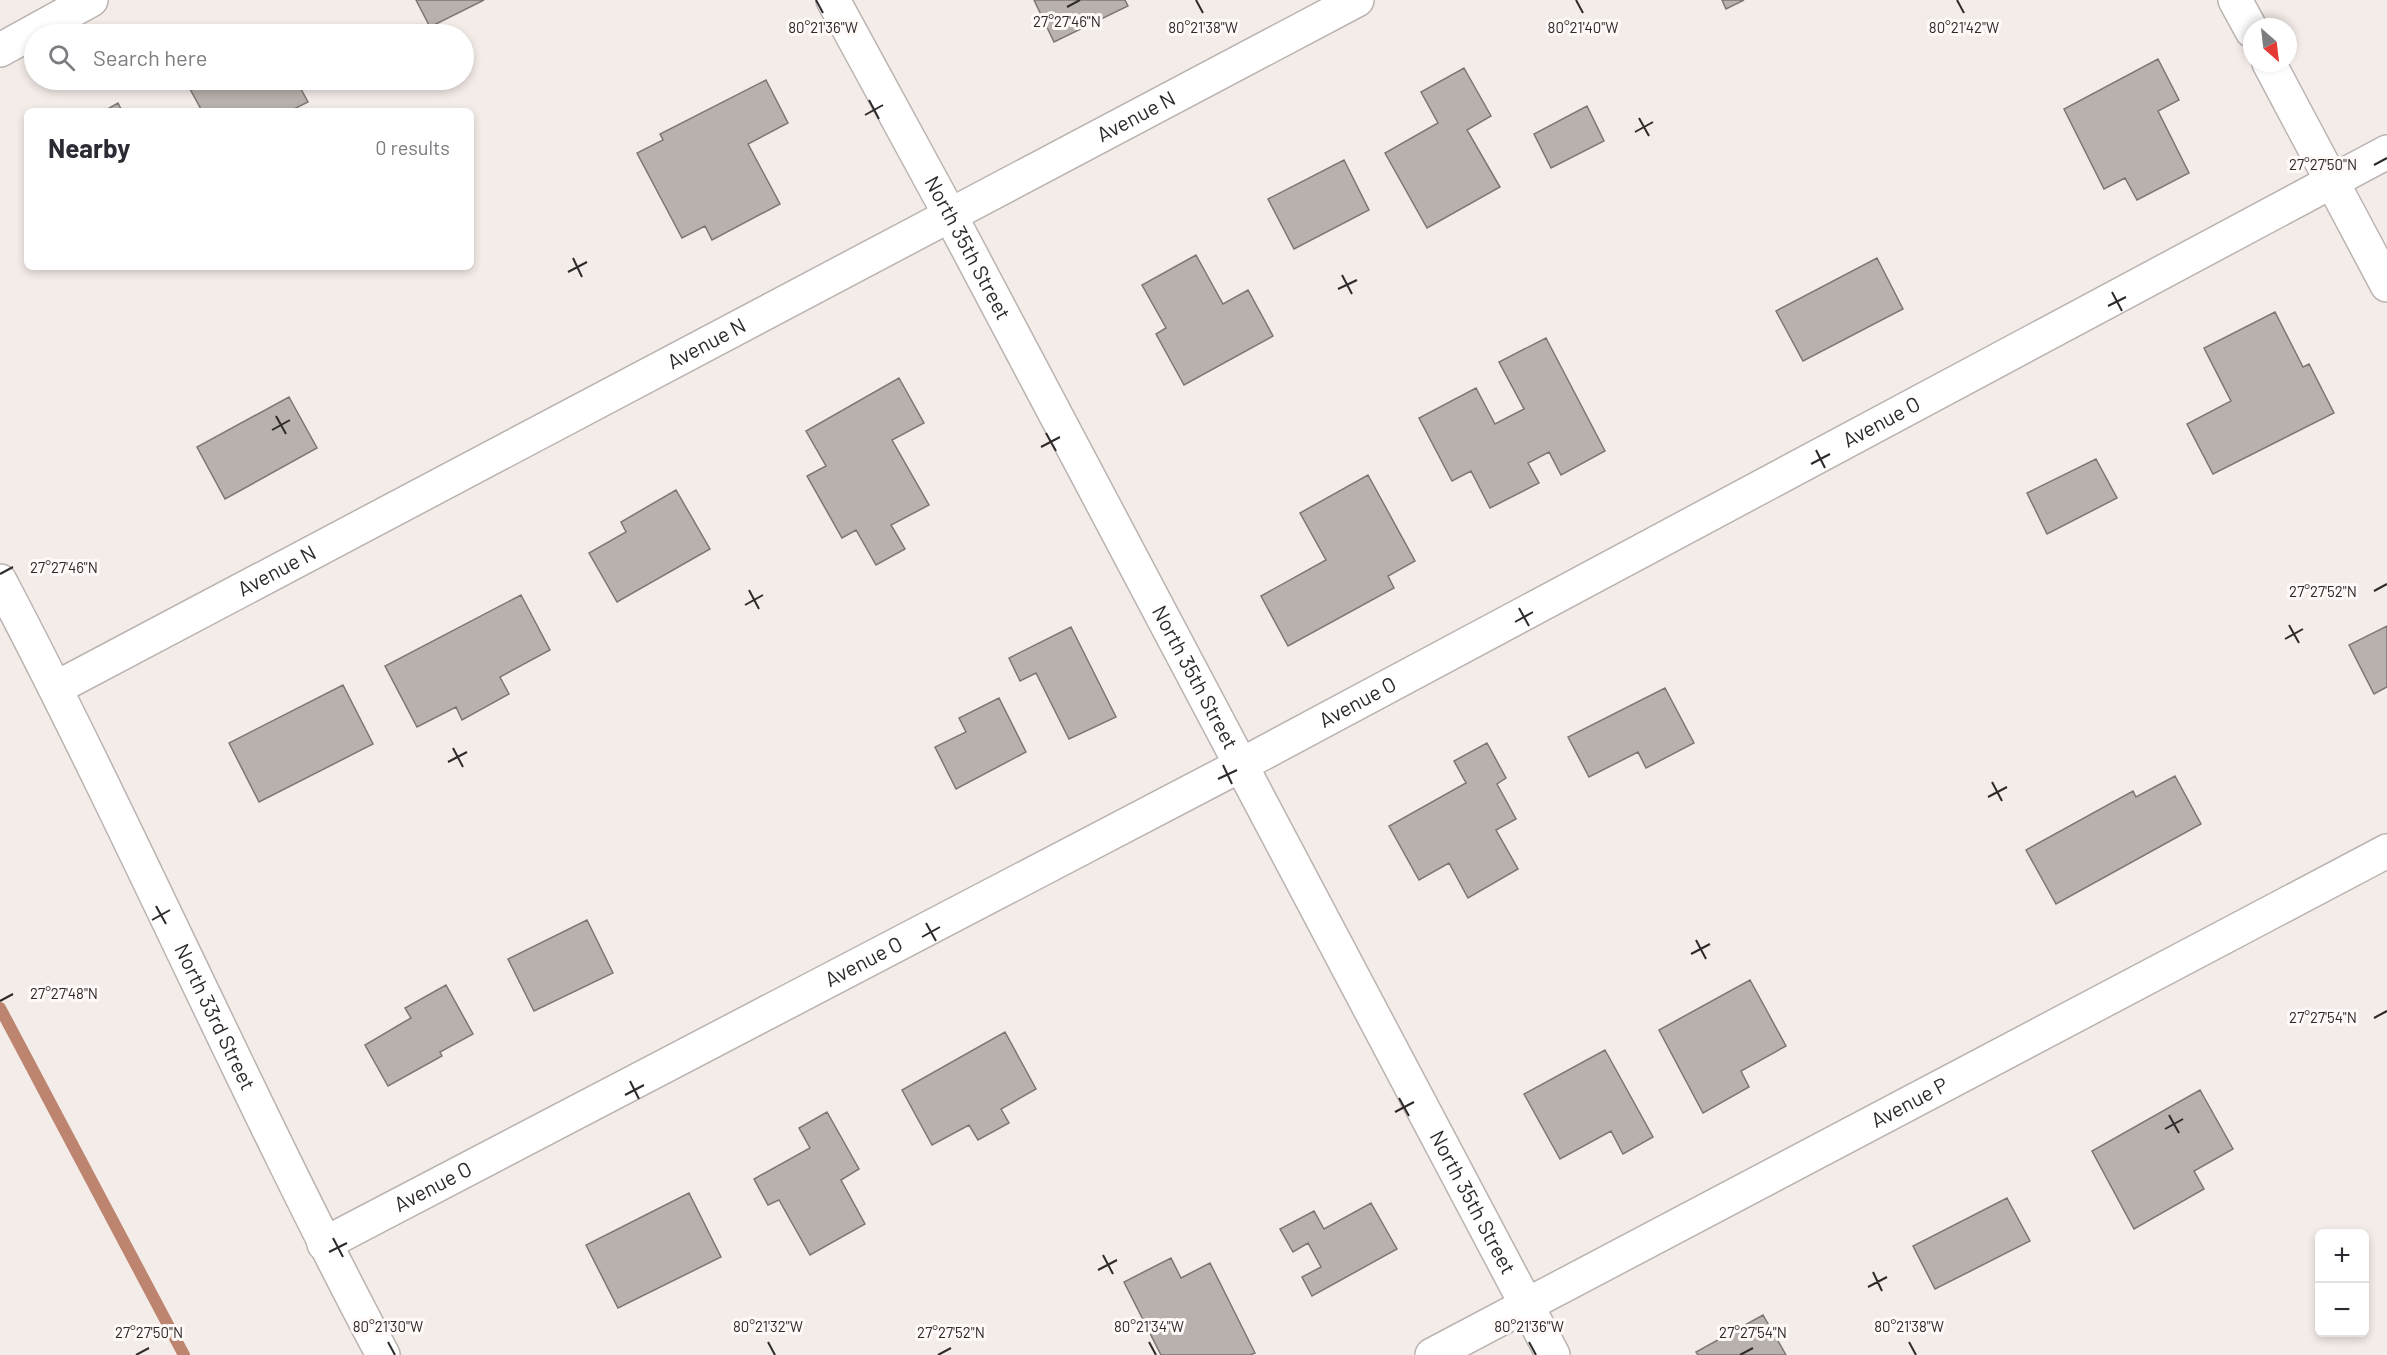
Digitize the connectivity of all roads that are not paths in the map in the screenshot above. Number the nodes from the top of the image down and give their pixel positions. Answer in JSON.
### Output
{"nodes":[{"id":1,"x":91,"y":0,"type":"edge"},
{"id":2,"x":833,"y":0,"type":"edge"},
{"id":3,"x":1357,"y":0,"type":"edge"},
{"id":4,"x":2235,"y":0,"type":"edge"},
{"id":5,"x":2245,"y":18,"type":"edge"},
{"id":6,"x":47,"y":24,"type":"edge"},
{"id":7,"x":24,"y":37,"type":"edge"},
{"id":8,"x":0,"y":50,"type":"edge"},
{"id":9,"x":2274,"y":72,"type":"edge"},
{"id":10,"x":2387,"y":152,"type":"edge"},
{"id":11,"x":2333,"y":181,"type":"junction"},
{"id":12,"x":950,"y":215,"type":"junction"},
{"id":13,"x":2387,"y":285,"type":"edge"},
{"id":14,"x":0,"y":581,"type":"edge"},
{"id":15,"x":56,"y":688,"type":"junction"},
{"id":16,"x":1241,"y":765,"type":"junction"},
{"id":17,"x":2387,"y":851,"type":"edge"},
{"id":18,"x":324,"y":1244,"type":"junction"},
{"id":19,"x":1527,"y":1304,"type":"junction"},
{"id":20,"x":383,"y":1355,"type":"edge"},
{"id":21,"x":1432,"y":1355,"type":"edge"},
{"id":22,"x":1553,"y":1355,"type":"edge"}],
"edges":[{"from":1,"to":6,"type":"street"},
{"from":2,"to":12,"type":"street","name":"North 35th Street"},
{"from":3,"to":12,"type":"street","name":"Avenue N"},
{"from":4,"to":5,"type":"street"},
{"from":7,"to":8,"type":"street"},
{"from":9,"to":11,"type":"street"},
{"from":10,"to":11,"type":"street","name":"Avenue O"},
{"from":11,"to":13,"type":"street"},
{"from":11,"to":16,"type":"street","name":"Avenue O"},
{"from":12,"to":15,"type":"street","name":"Avenue N"},
{"from":12,"to":16,"type":"street","name":"North 35th Street"},
{"from":14,"to":15,"type":"street","name":"North 33rd Street"},
{"from":15,"to":18,"type":"street","name":"North 33rd Street"},
{"from":16,"to":18,"type":"street","name":"Avenue O"},
{"from":16,"to":19,"type":"street","name":"North 35th Street"},
{"from":17,"to":19,"type":"street","name":"Avenue P"},
{"from":18,"to":20,"type":"street","name":"North 33rd Street"},
{"from":19,"to":21,"type":"street","name":"Avenue P"},
{"from":19,"to":22,"type":"street","name":"North 35th Street"}]}
